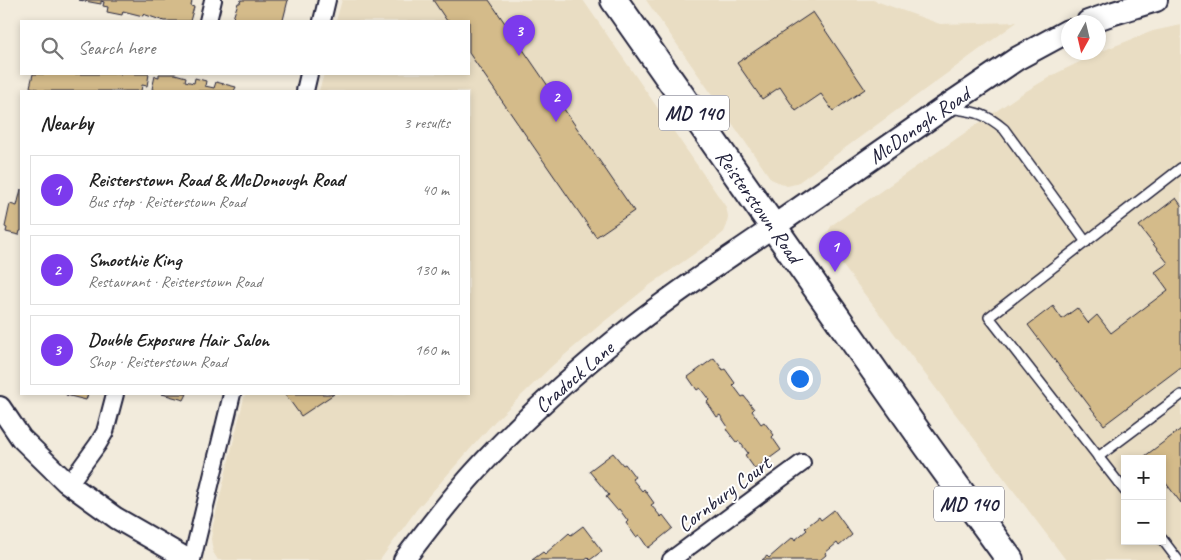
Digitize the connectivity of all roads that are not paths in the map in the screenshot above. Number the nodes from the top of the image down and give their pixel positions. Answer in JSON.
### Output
{"nodes":[{"id":1,"x":213,"y":0,"type":"edge"},
{"id":2,"x":327,"y":0,"type":"edge"},
{"id":3,"x":614,"y":0,"type":"edge"},
{"id":4,"x":1156,"y":0,"type":"edge"},
{"id":5,"x":1106,"y":16,"type":"edge"},
{"id":6,"x":208,"y":20,"type":"edge"},
{"id":7,"x":322,"y":20,"type":"edge"},
{"id":8,"x":1061,"y":35,"type":"edge"},
{"id":9,"x":309,"y":75,"type":"edge"},
{"id":10,"x":305,"y":90,"type":"edge"},
{"id":11,"x":944,"y":108,"type":"junction"},
{"id":12,"x":1181,"y":168,"type":"edge"},
{"id":13,"x":773,"y":226,"type":"junction"},
{"id":14,"x":1086,"y":242,"type":"junction"},
{"id":15,"x":115,"y":395,"type":"edge"},
{"id":16,"x":232,"y":395,"type":"edge"},
{"id":17,"x":1181,"y":395,"type":"edge"},
{"id":18,"x":0,"y":408,"type":"edge"},
{"id":19,"x":1098,"y":457,"type":"junction"},
{"id":20,"x":802,"y":463,"type":"dead end"},
{"id":21,"x":69,"y":484,"type":"junction"},
{"id":22,"x":1121,"y":486,"type":"edge"},
{"id":23,"x":1166,"y":544,"type":"edge"},
{"id":24,"x":191,"y":560,"type":"edge"},
{"id":25,"x":404,"y":560,"type":"edge"},
{"id":26,"x":671,"y":560,"type":"edge"},
{"id":27,"x":1010,"y":560,"type":"edge"},
{"id":28,"x":1178,"y":560,"type":"edge"}],
"edges":[{"from":1,"to":6,"type":"street"},
{"from":2,"to":7,"type":"street"},
{"from":3,"to":13,"type":"main road","name":"Reisterstown Road","number":"MD 140"},
{"from":4,"to":5,"type":"main road"},
{"from":8,"to":11,"type":"main road","name":"McDonogh Road"},
{"from":9,"to":10,"type":"street"},
{"from":11,"to":13,"type":"main road","name":"McDonogh Road"},
{"from":11,"to":14,"type":"lane"},
{"from":12,"to":14,"type":"lane"},
{"from":13,"to":25,"type":"street","name":"Cradock Lane"},
{"from":13,"to":27,"type":"main road","name":"Reisterstown Road","number":"MD 140"},
{"from":14,"to":19,"type":"lane"},
{"from":15,"to":21,"type":"street"},
{"from":16,"to":24,"type":"street"},
{"from":17,"to":19,"type":"lane"},
{"from":18,"to":21,"type":"street"},
{"from":19,"to":22,"type":"lane"},
{"from":20,"to":26,"type":"street","name":"Cornbury Court"},
{"from":21,"to":24,"type":"street"},
{"from":23,"to":28,"type":"lane"}]}
